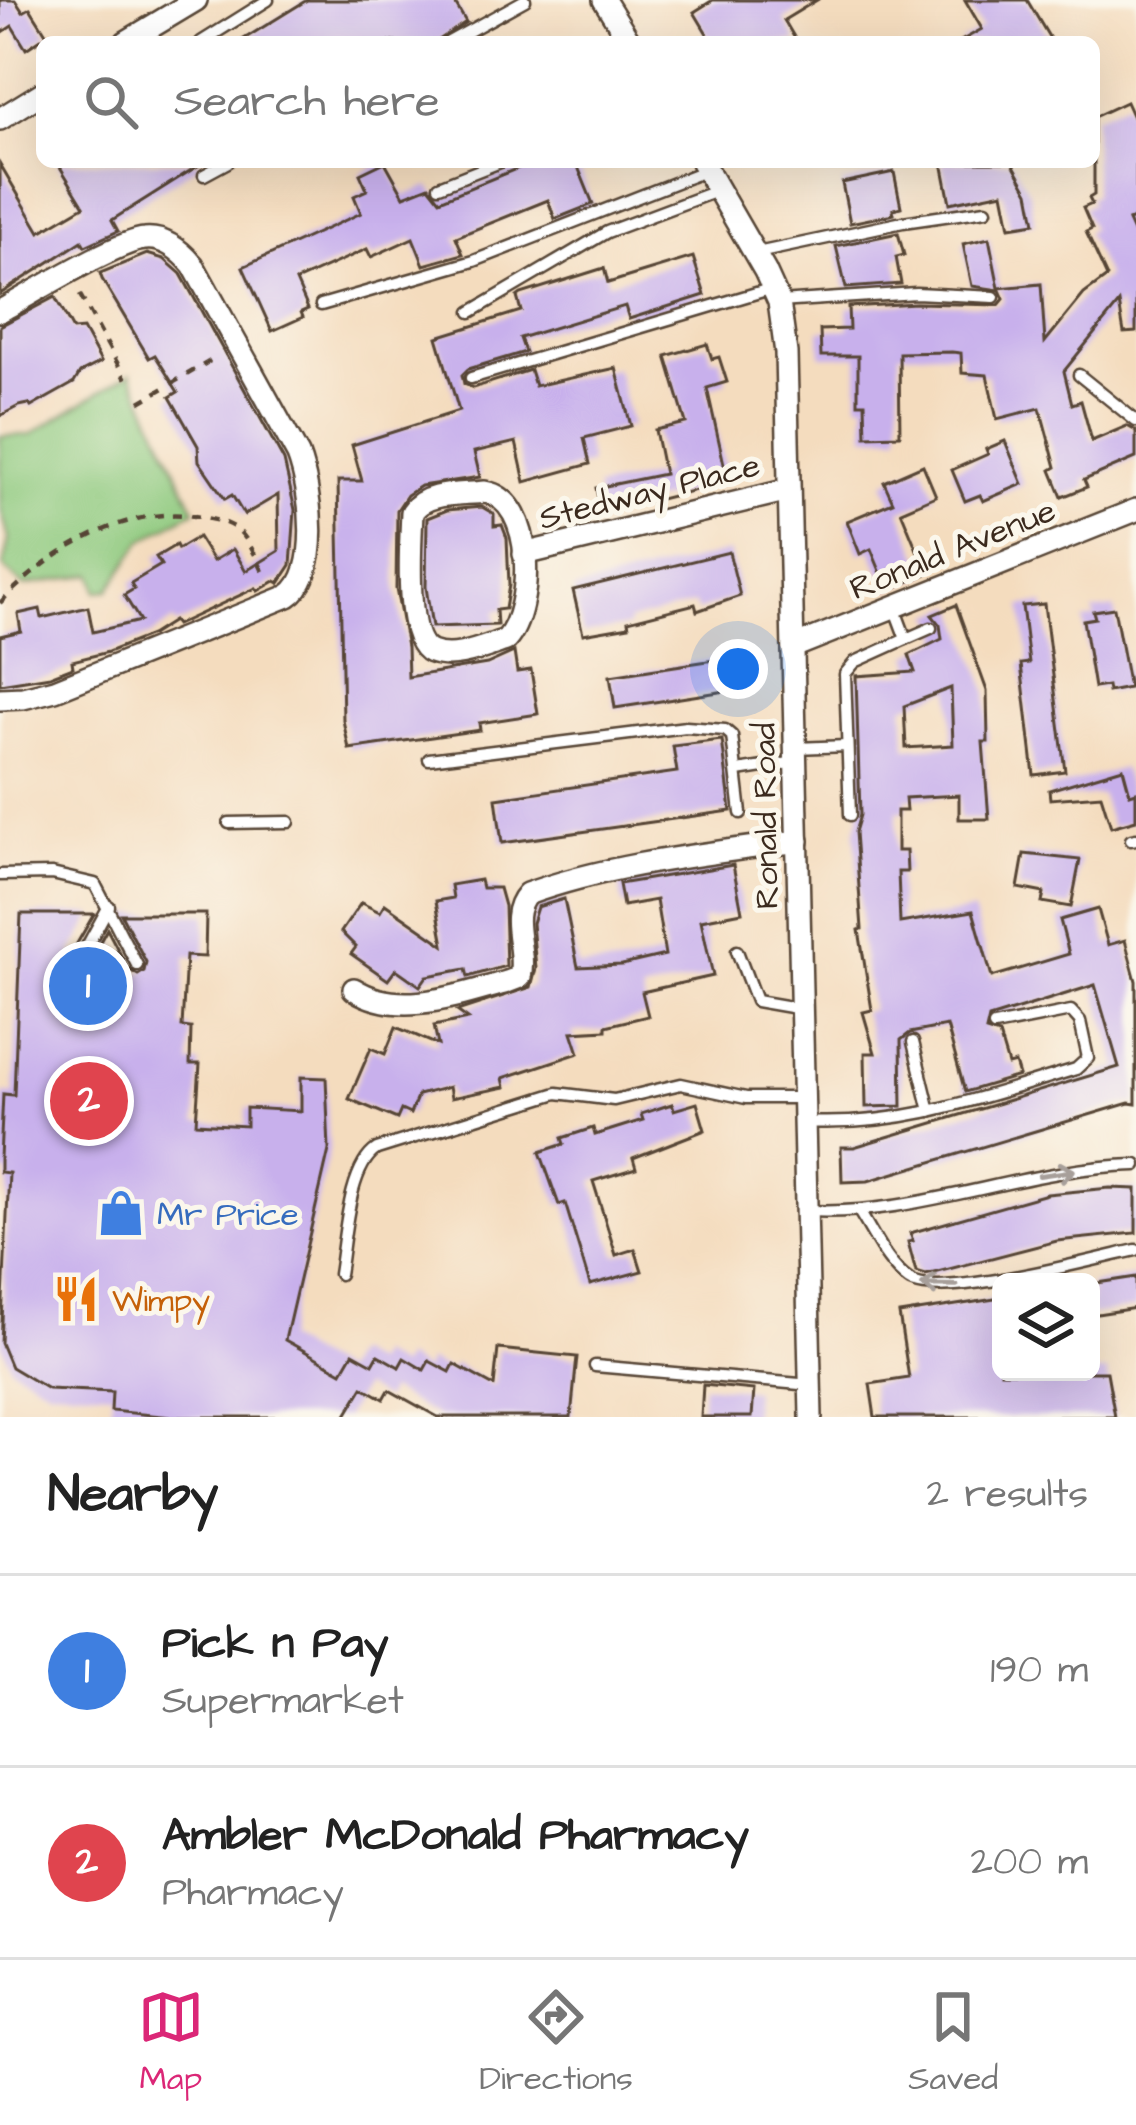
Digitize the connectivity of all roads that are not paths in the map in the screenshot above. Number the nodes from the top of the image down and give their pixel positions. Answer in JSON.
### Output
{"nodes":[{"id":1,"x":196,"y":0,"type":"edge"},
{"id":2,"x":268,"y":0,"type":"edge"},
{"id":3,"x":525,"y":0,"type":"edge"},
{"id":4,"x":604,"y":0,"type":"edge"},
{"id":5,"x":505,"y":5,"type":"edge"},
{"id":6,"x":136,"y":36,"type":"edge"},
{"id":7,"x":211,"y":36,"type":"edge"},
{"id":8,"x":458,"y":36,"type":"edge"},
{"id":9,"x":626,"y":36,"type":"edge"},
{"id":10,"x":36,"y":97,"type":"edge"},
{"id":11,"x":0,"y":119,"type":"edge"},
{"id":12,"x":217,"y":168,"type":"edge"},
{"id":13,"x":485,"y":168,"type":"edge"},
{"id":14,"x":710,"y":174,"type":"edge"},
{"id":15,"x":204,"y":175,"type":"dead end"},
{"id":16,"x":439,"y":186,"type":"dead end"},
{"id":17,"x":986,"y":210,"type":"dead end"},
{"id":18,"x":757,"y":253,"type":"junction"},
{"id":19,"x":776,"y":295,"type":"junction"},
{"id":20,"x":994,"y":297,"type":"dead end"},
{"id":21,"x":321,"y":305,"type":"dead end"},
{"id":22,"x":0,"y":310,"type":"edge"},
{"id":23,"x":471,"y":312,"type":"dead end"},
{"id":24,"x":1078,"y":375,"type":"dead end"},
{"id":25,"x":471,"y":378,"type":"dead end"},
{"id":26,"x":1136,"y":421,"type":"edge"},
{"id":27,"x":790,"y":490,"type":"junction"},
{"id":28,"x":1136,"y":509,"type":"edge"},
{"id":29,"x":524,"y":554,"type":"junction"},
{"id":30,"x":894,"y":607,"type":"junction"},
{"id":31,"x":932,"y":628,"type":"dead end"},
{"id":32,"x":906,"y":639,"type":"junction"},
{"id":33,"x":793,"y":647,"type":"junction"},
{"id":34,"x":0,"y":699,"type":"edge"},
{"id":35,"x":847,"y":746,"type":"junction"},
{"id":36,"x":796,"y":755,"type":"junction"},
{"id":37,"x":429,"y":759,"type":"dead end"},
{"id":38,"x":738,"y":771,"type":"junction"},
{"id":39,"x":741,"y":813,"type":"dead end"},
{"id":40,"x":850,"y":815,"type":"dead end"},
{"id":41,"x":289,"y":822,"type":"dead end"},
{"id":42,"x":229,"y":823,"type":"dead end"},
{"id":43,"x":798,"y":841,"type":"junction"},
{"id":44,"x":0,"y":875,"type":"edge"},
{"id":45,"x":108,"y":904,"type":"junction"},
{"id":46,"x":737,"y":951,"type":"dead end"},
{"id":47,"x":81,"y":957,"type":"dead end"},
{"id":48,"x":137,"y":965,"type":"dead end"},
{"id":49,"x":354,"y":989,"type":"dead end"},
{"id":50,"x":802,"y":1009,"type":"junction"},
{"id":51,"x":994,"y":1026,"type":"dead end"},
{"id":52,"x":914,"y":1042,"type":"dead end"},
{"id":53,"x":804,"y":1098,"type":"junction"},
{"id":54,"x":930,"y":1112,"type":"junction"},
{"id":55,"x":805,"y":1122,"type":"junction"},
{"id":56,"x":1136,"y":1165,"type":"edge"},
{"id":57,"x":807,"y":1211,"type":"junction"},
{"id":58,"x":860,"y":1213,"type":"junction"},
{"id":59,"x":1136,"y":1250,"type":"edge"},
{"id":60,"x":339,"y":1274,"type":"dead end"},
{"id":61,"x":596,"y":1366,"type":"dead end"},
{"id":62,"x":811,"y":1385,"type":"junction"},
{"id":63,"x":811,"y":1417,"type":"edge"}],
"edges":[{"from":1,"to":6,"type":"street"},
{"from":2,"to":7,"type":"lane"},
{"from":3,"to":5,"type":"lane"},
{"from":4,"to":9,"type":"street"},
{"from":5,"to":8,"type":"lane"},
{"from":10,"to":11,"type":"street"},
{"from":12,"to":15,"type":"lane"},
{"from":13,"to":16,"type":"lane"},
{"from":14,"to":18,"type":"street","name":"Ronald Road"},
{"from":14,"to":21,"type":"lane"},
{"from":14,"to":23,"type":"lane"},
{"from":17,"to":18,"type":"lane"},
{"from":18,"to":19,"type":"street","name":"Ronald Road"},
{"from":19,"to":20,"type":"lane"},
{"from":19,"to":25,"type":"lane"},
{"from":19,"to":27,"type":"street","name":"Ronald Road"},
{"from":22,"to":34,"type":"street"},
{"from":24,"to":26,"type":"lane"},
{"from":27,"to":29,"type":"street","name":"Stedway Place"},
{"from":27,"to":33,"type":"street","name":"Ronald Road"},
{"from":28,"to":30,"type":"street","name":"Ronald Avenue"},
{"from":29,"to":29,"type":"street"},
{"from":30,"to":32,"type":"lane"},
{"from":30,"to":33,"type":"street","name":"Ronald Avenue"},
{"from":31,"to":32,"type":"lane"},
{"from":32,"to":35,"type":"lane"},
{"from":33,"to":36,"type":"street","name":"Ronald Road"},
{"from":35,"to":36,"type":"lane"},
{"from":35,"to":40,"type":"lane"},
{"from":36,"to":38,"type":"lane"},
{"from":36,"to":43,"type":"street","name":"Ronald Road"},
{"from":37,"to":38,"type":"lane"},
{"from":38,"to":39,"type":"lane"},
{"from":41,"to":42,"type":"lane"},
{"from":43,"to":49,"type":"street"},
{"from":43,"to":50,"type":"street","name":"Ronald Road"},
{"from":44,"to":45,"type":"lane"},
{"from":45,"to":47,"type":"lane"},
{"from":45,"to":48,"type":"lane"},
{"from":46,"to":50,"type":"lane"},
{"from":50,"to":53,"type":"street","name":"Ronald Road"},
{"from":51,"to":54,"type":"lane"},
{"from":52,"to":54,"type":"lane"},
{"from":53,"to":55,"type":"street","name":"Ronald Road"},
{"from":53,"to":60,"type":"lane"},
{"from":54,"to":55,"type":"lane"},
{"from":55,"to":57,"type":"street","name":"Ronald Road"},
{"from":58,"to":56,"type":"lane","one_way":true},
{"from":57,"to":58,"type":"lane"},
{"from":57,"to":62,"type":"street","name":"Ronald Road"},
{"from":59,"to":58,"type":"lane","one_way":true},
{"from":61,"to":62,"type":"lane"},
{"from":62,"to":63,"type":"street","name":"Ronald Road"}]}
